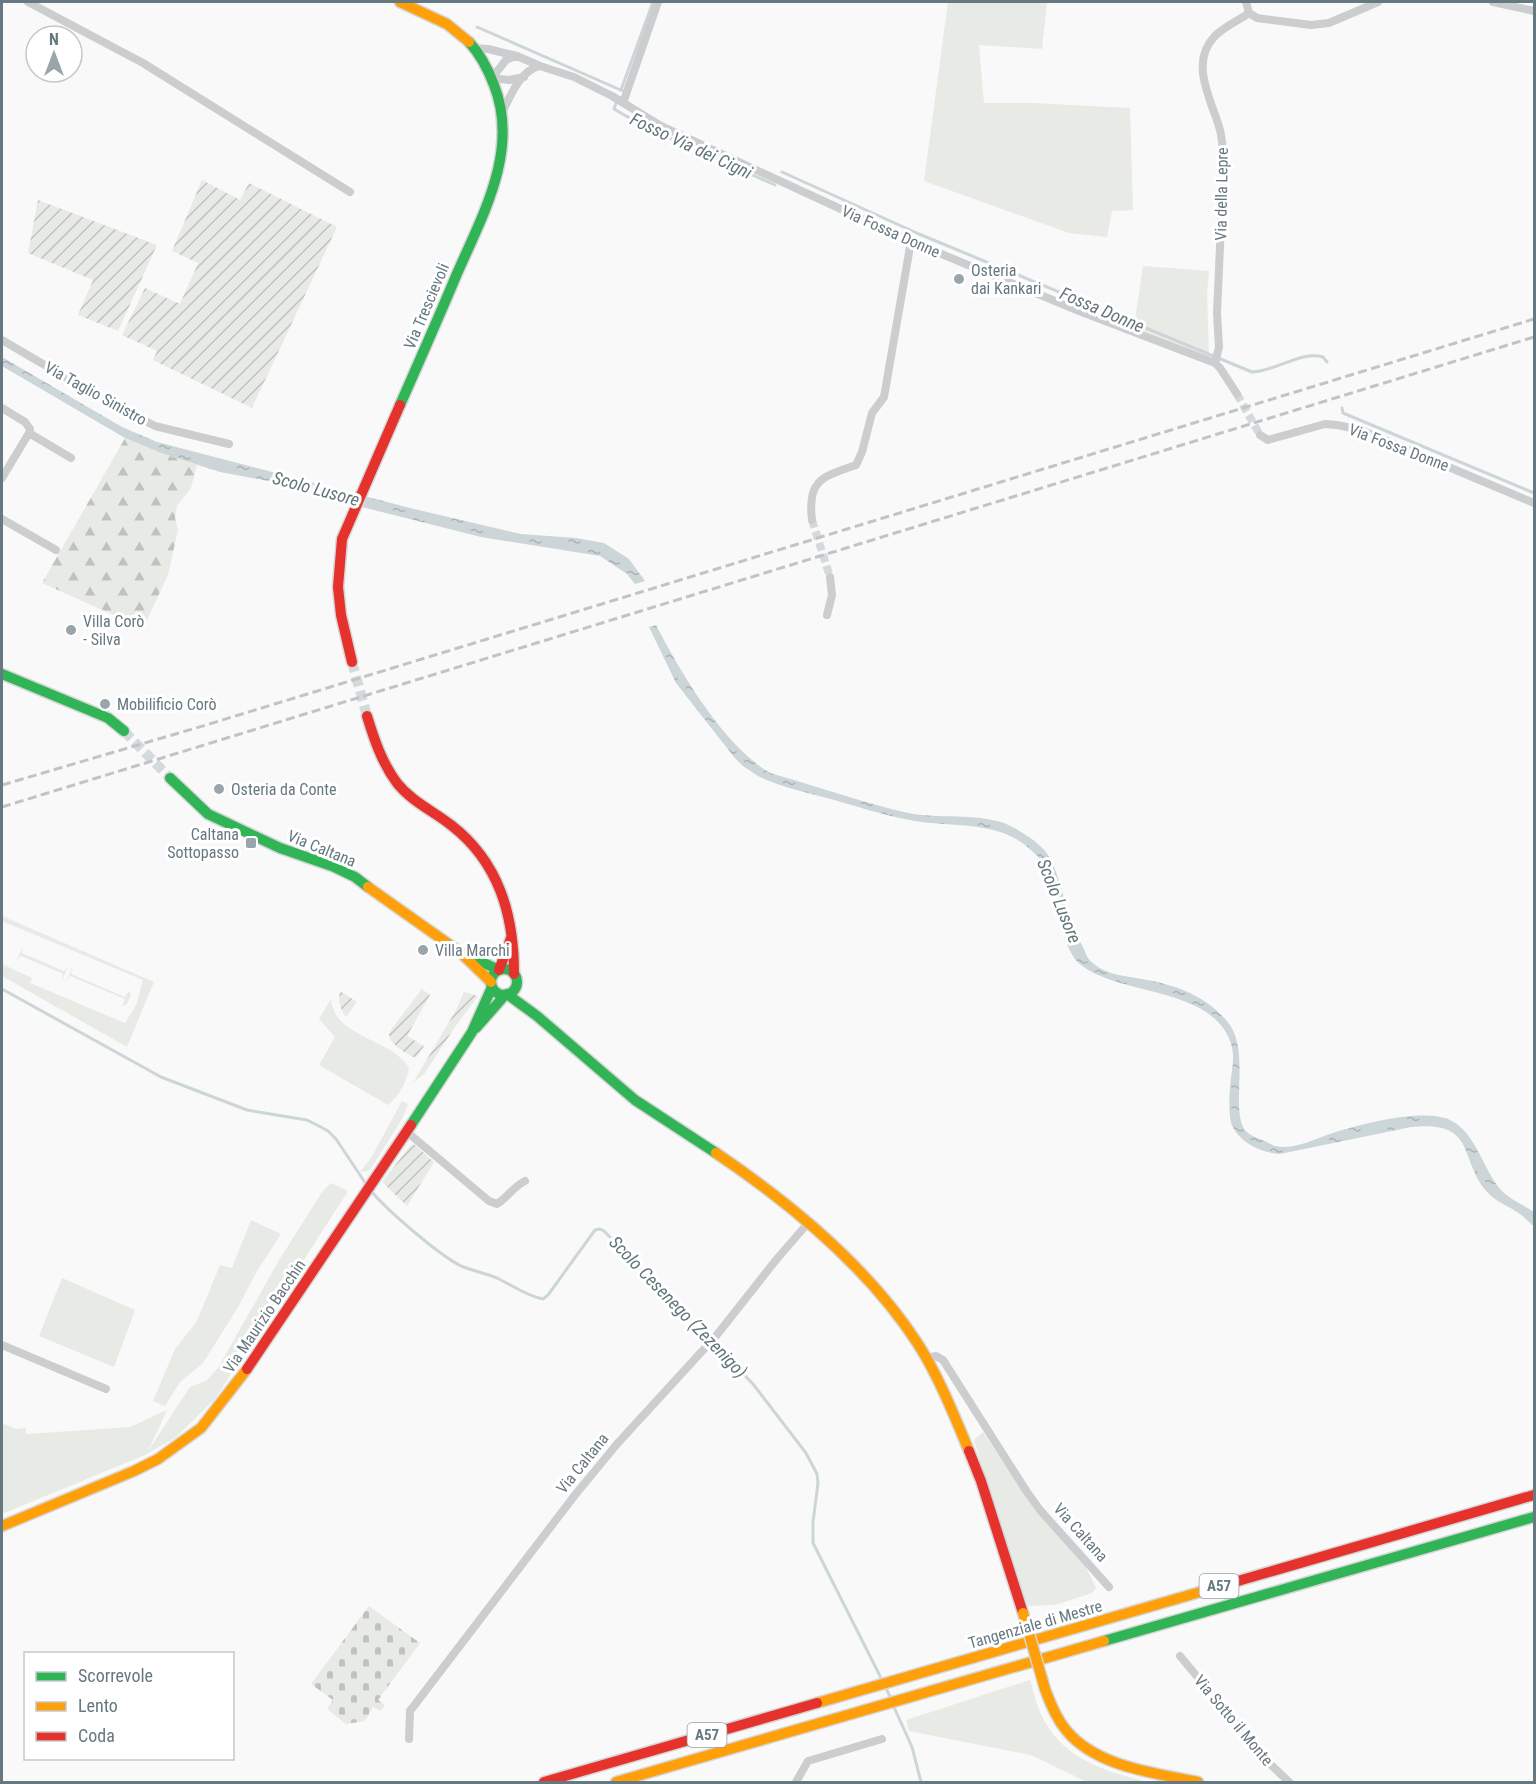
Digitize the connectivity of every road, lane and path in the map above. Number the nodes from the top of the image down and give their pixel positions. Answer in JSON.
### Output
{"nodes":[{"id":1,"x":28,"y":2,"type":"edge"},
{"id":2,"x":400,"y":2,"type":"edge"},
{"id":3,"x":658,"y":2,"type":"edge"},
{"id":4,"x":1246,"y":2,"type":"edge"},
{"id":5,"x":1378,"y":2,"type":"edge"},
{"id":6,"x":1493,"y":2,"type":"edge"},
{"id":7,"x":1534,"y":11,"type":"edge"},
{"id":8,"x":1249,"y":13,"type":"junction"},
{"id":9,"x":473,"y":48,"type":"junction"},
{"id":10,"x":517,"y":56,"type":"junction"},
{"id":11,"x":540,"y":66,"type":"junction"},
{"id":12,"x":524,"y":77,"type":"junction"},
{"id":13,"x":492,"y":78,"type":"junction"},
{"id":14,"x":624,"y":103,"type":"junction"},
{"id":15,"x":502,"y":113,"type":"junction"},
{"id":16,"x":350,"y":192,"type":"dead end"},
{"id":17,"x":911,"y":241,"type":"junction"},
{"id":18,"x":2,"y":340,"type":"edge"},
{"id":19,"x":1216,"y":361,"type":"junction"},
{"id":20,"x":1237,"y":394,"type":"tunnel mouth"},
{"id":21,"x":2,"y":408,"type":"edge"},
{"id":22,"x":29,"y":432,"type":"junction"},
{"id":23,"x":1260,"y":435,"type":"dead end"},
{"id":24,"x":229,"y":444,"type":"dead end"},
{"id":25,"x":71,"y":458,"type":"dead end"},
{"id":26,"x":2,"y":477,"type":"edge"},
{"id":27,"x":1534,"y":503,"type":"edge"},
{"id":28,"x":2,"y":519,"type":"edge"},
{"id":29,"x":812,"y":520,"type":"tunnel mouth"},
{"id":30,"x":56,"y":550,"type":"dead end"},
{"id":31,"x":830,"y":577,"type":"tunnel mouth"},
{"id":32,"x":827,"y":615,"type":"dead end"},
{"id":33,"x":352,"y":662,"type":"tunnel mouth"},
{"id":34,"x":2,"y":674,"type":"edge"},
{"id":35,"x":367,"y":716,"type":"tunnel mouth"},
{"id":36,"x":124,"y":731,"type":"tunnel mouth"},
{"id":37,"x":170,"y":778,"type":"tunnel mouth"},
{"id":38,"x":511,"y":934,"type":"junction"},
{"id":39,"x":460,"y":952,"type":"junction"},
{"id":40,"x":499,"y":970,"type":"junction"},
{"id":41,"x":515,"y":980,"type":"junction"},
{"id":42,"x":491,"y":985,"type":"junction"},
{"id":43,"x":506,"y":994,"type":"junction"},
{"id":44,"x":537,"y":1016,"type":"junction"},
{"id":45,"x":472,"y":1032,"type":"junction"},
{"id":46,"x":407,"y":1132,"type":"junction"},
{"id":47,"x":525,"y":1181,"type":"dead end"},
{"id":48,"x":808,"y":1223,"type":"junction"},
{"id":49,"x":2,"y":1345,"type":"edge"},
{"id":50,"x":927,"y":1358,"type":"junction"},
{"id":51,"x":106,"y":1389,"type":"dead end"},
{"id":52,"x":1534,"y":1495,"type":"edge"},
{"id":53,"x":1534,"y":1517,"type":"edge"},
{"id":54,"x":2,"y":1526,"type":"edge"},
{"id":55,"x":1109,"y":1587,"type":"dead end"},
{"id":56,"x":1180,"y":1656,"type":"dead end"},
{"id":57,"x":409,"y":1739,"type":"dead end"},
{"id":58,"x":882,"y":1739,"type":"dead end"},
{"id":59,"x":544,"y":1782,"type":"edge"},
{"id":60,"x":616,"y":1782,"type":"edge"},
{"id":61,"x":796,"y":1782,"type":"edge"},
{"id":62,"x":1198,"y":1782,"type":"edge"},
{"id":63,"x":1289,"y":1782,"type":"edge"}],
"edges":[{"from":1,"to":16,"type":"street"},
{"from":2,"to":9,"type":"main road","name":"Via Trescievoli"},
{"from":3,"to":14,"type":"street"},
{"from":4,"to":8,"type":"street"},
{"from":5,"to":8,"type":"street"},
{"from":6,"to":7,"type":"street"},
{"from":8,"to":19,"type":"street","name":"Via della Lepre"},
{"from":9,"to":10,"type":"street","name":"Via Fossa Donne"},
{"from":9,"to":13,"type":"main road","name":"Via Trescievoli"},
{"from":10,"to":11,"type":"street","name":"Via Fossa Donne"},
{"from":10,"to":13,"type":"street"},
{"from":11,"to":12,"type":"street"},
{"from":11,"to":14,"type":"street","name":"Via Fossa Donne"},
{"from":12,"to":13,"type":"street"},
{"from":12,"to":15,"type":"street"},
{"from":13,"to":15,"type":"main road","name":"Via Trescievoli"},
{"from":14,"to":17,"type":"street","name":"Via Fossa Donne"},
{"from":15,"to":33,"type":"main road","name":"Via Trescievoli"},
{"from":17,"to":19,"type":"street","name":"Via Fossa Donne"},
{"from":17,"to":29,"type":"street"},
{"from":18,"to":24,"type":"street","name":"Via Taglio Sinistro"},
{"from":19,"to":20,"type":"street"},
{"from":21,"to":22,"type":"street"},
{"from":22,"to":25,"type":"street"},
{"from":22,"to":26,"type":"street"},
{"from":23,"to":27,"type":"street","name":"Via Fossa Donne"},
{"from":28,"to":30,"type":"street"},
{"from":31,"to":32,"type":"street"},
{"from":34,"to":36,"type":"main road"},
{"from":35,"to":38,"type":"main road"},
{"from":37,"to":39,"type":"main road","name":"Via Caltana"},
{"from":38,"to":40,"type":"main road"},
{"from":38,"to":41,"type":"main road"},
{"from":39,"to":40,"type":"main road","name":"Via Caltana"},
{"from":39,"to":42,"type":"main road","name":"Via Caltana"},
{"from":40,"to":41,"type":"main road"},
{"from":40,"to":42,"type":"main road"},
{"from":41,"to":43,"type":"main road"},
{"from":41,"to":44,"type":"main road","name":"Via Caltana"},
{"from":42,"to":43,"type":"main road"},
{"from":42,"to":45,"type":"main road","name":"Via Maurizio Bacchin"},
{"from":43,"to":44,"type":"main road","name":"Via Caltana"},
{"from":43,"to":45,"type":"main road","name":"Via Maurizio Bacchin"},
{"from":44,"to":48,"type":"main road","name":"Via Caltana"},
{"from":45,"to":46,"type":"main road","name":"Via Maurizio Bacchin"},
{"from":46,"to":47,"type":"street"},
{"from":46,"to":54,"type":"main road","name":"Via Maurizio Bacchin"},
{"from":48,"to":50,"type":"main road","name":"Via Caltana"},
{"from":48,"to":57,"type":"street","name":"Via Caltana"},
{"from":49,"to":51,"type":"street"},
{"from":50,"to":55,"type":"street","name":"Via Caltana"},
{"from":50,"to":62,"type":"main road","name":"Via Caltana","bridge":true},
{"from":52,"to":59,"type":"main road","name":"Tangenziale di Mestre","number":"A57"},
{"from":53,"to":60,"type":"main road","number":"A57"},
{"from":56,"to":63,"type":"street","name":"Via Sotto il Monte"},
{"from":58,"to":61,"type":"street"}]}
